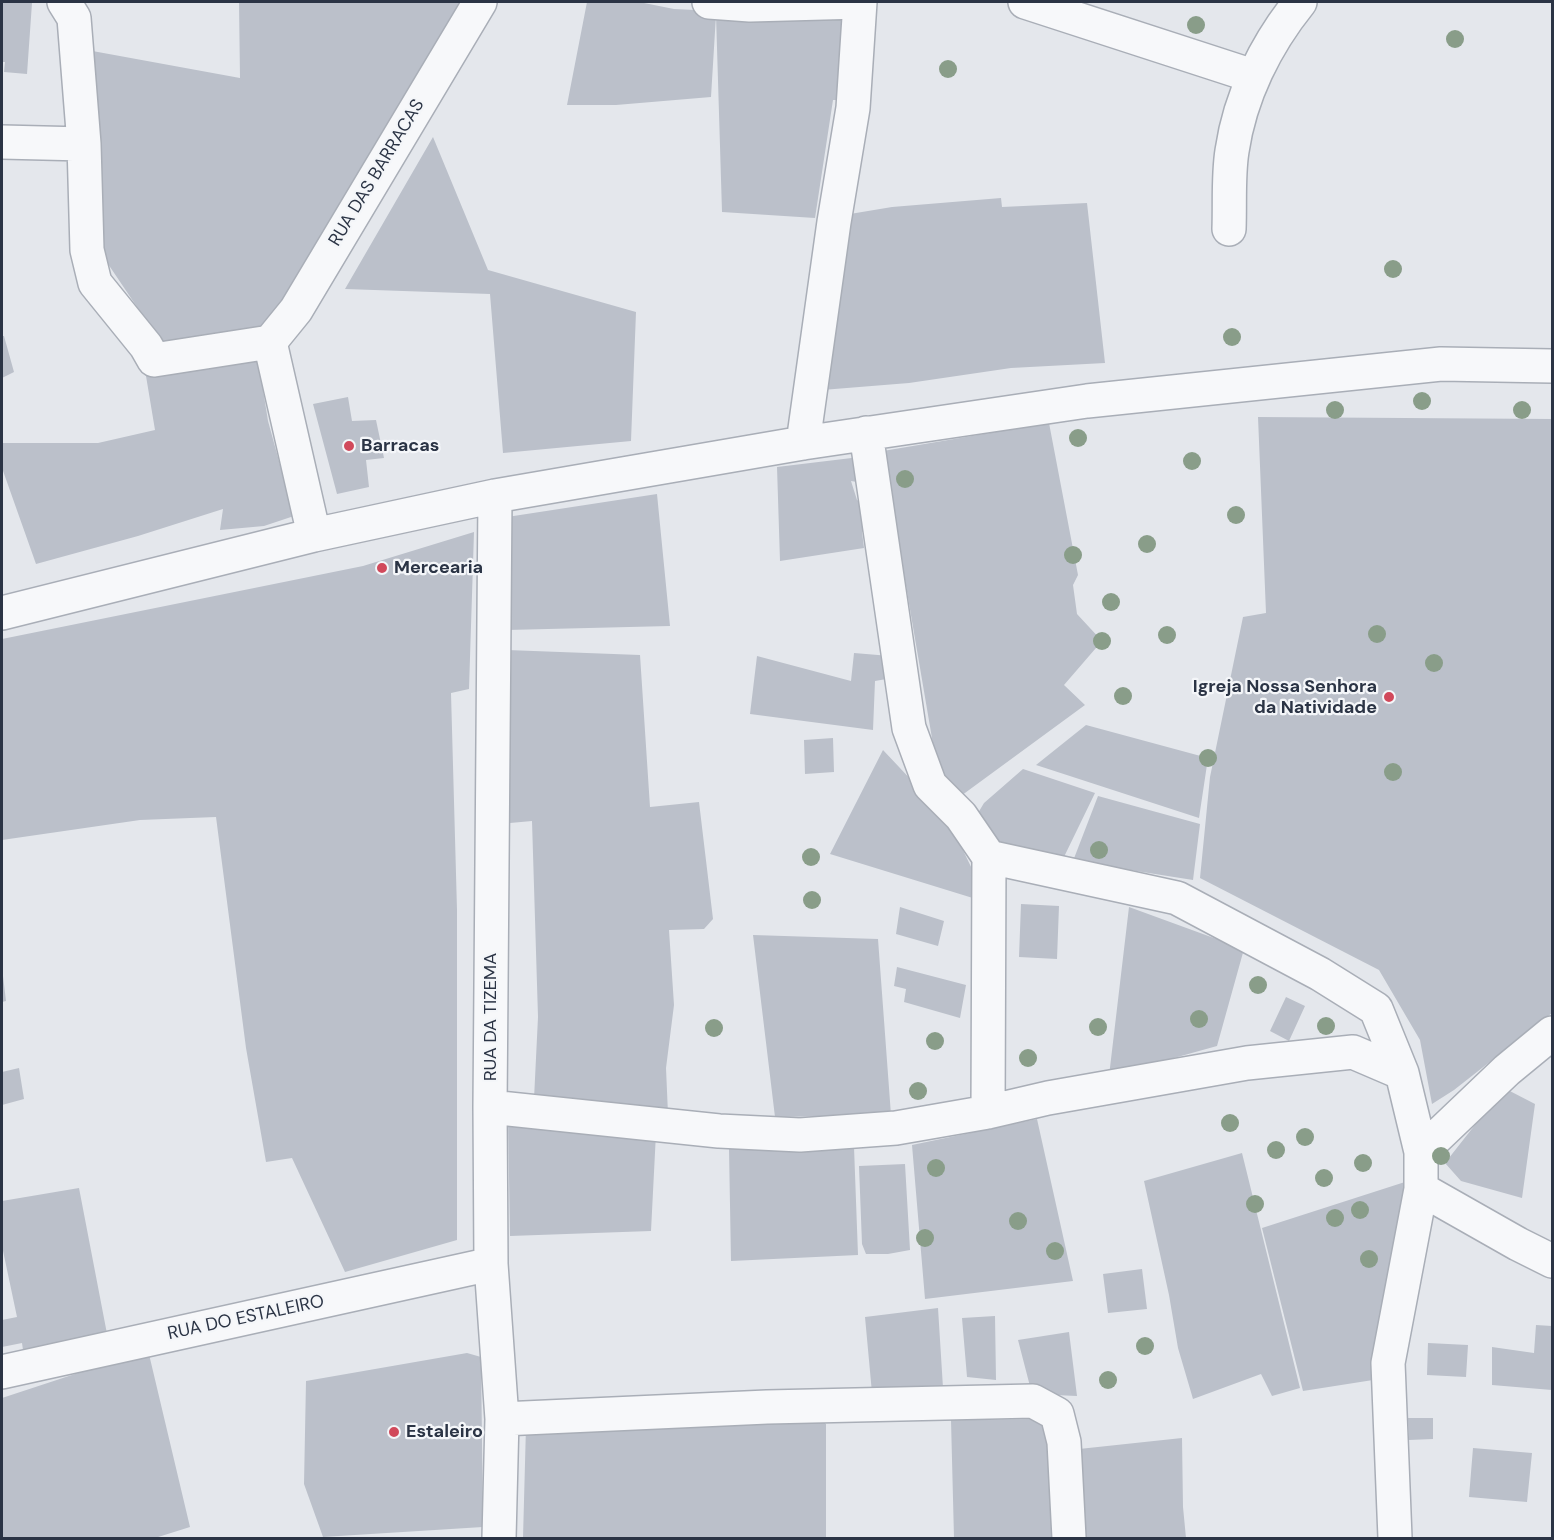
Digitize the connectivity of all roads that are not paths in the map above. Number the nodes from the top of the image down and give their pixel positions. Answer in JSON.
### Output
{"nodes":[{"id":1,"x":64,"y":2,"type":"edge"},
{"id":2,"x":480,"y":2,"type":"edge"},
{"id":3,"x":709,"y":2,"type":"edge"},
{"id":4,"x":860,"y":2,"type":"edge"},
{"id":5,"x":1025,"y":2,"type":"edge"},
{"id":6,"x":1300,"y":2,"type":"edge"},
{"id":7,"x":1254,"y":76,"type":"junction"},
{"id":8,"x":2,"y":142,"type":"edge"},
{"id":9,"x":84,"y":144,"type":"junction"},
{"id":10,"x":1228,"y":229,"type":"dead end"},
{"id":11,"x":270,"y":342,"type":"junction"},
{"id":12,"x":1552,"y":366,"type":"edge"},
{"id":13,"x":866,"y":433,"type":"junction"},
{"id":14,"x":803,"y":443,"type":"junction"},
{"id":15,"x":495,"y":496,"type":"junction"},
{"id":16,"x":314,"y":535,"type":"junction"},
{"id":17,"x":2,"y":613,"type":"edge"},
{"id":18,"x":989,"y":857,"type":"junction"},
{"id":19,"x":1552,"y":1033,"type":"edge"},
{"id":20,"x":1402,"y":1073,"type":"junction"},
{"id":21,"x":490,"y":1107,"type":"junction"},
{"id":22,"x":988,"y":1112,"type":"junction"},
{"id":23,"x":1420,"y":1152,"type":"junction"},
{"id":24,"x":1421,"y":1189,"type":"junction"},
{"id":25,"x":1552,"y":1261,"type":"edge"},
{"id":26,"x":491,"y":1264,"type":"junction"},
{"id":27,"x":2,"y":1372,"type":"edge"},
{"id":28,"x":502,"y":1419,"type":"junction"},
{"id":29,"x":499,"y":1539,"type":"edge"},
{"id":30,"x":1069,"y":1539,"type":"edge"},
{"id":31,"x":1395,"y":1539,"type":"edge"}],
"edges":[{"from":1,"to":9,"type":"street"},
{"from":2,"to":11,"type":"street","name":"RUA DAS BARRACAS"},
{"from":3,"to":4,"type":"street"},
{"from":4,"to":14,"type":"street"},
{"from":5,"to":7,"type":"street"},
{"from":6,"to":7,"type":"street"},
{"from":7,"to":10,"type":"street"},
{"from":8,"to":9,"type":"street"},
{"from":9,"to":11,"type":"street"},
{"from":11,"to":16,"type":"street"},
{"from":12,"to":13,"type":"street"},
{"from":13,"to":14,"type":"street"},
{"from":13,"to":18,"type":"street"},
{"from":14,"to":15,"type":"street"},
{"from":15,"to":16,"type":"street"},
{"from":15,"to":21,"type":"street","name":"RUA DA TIZEMA"},
{"from":16,"to":17,"type":"street"},
{"from":18,"to":20,"type":"street"},
{"from":18,"to":22,"type":"street"},
{"from":19,"to":23,"type":"street"},
{"from":20,"to":22,"type":"street"},
{"from":20,"to":23,"type":"street"},
{"from":21,"to":22,"type":"street"},
{"from":21,"to":26,"type":"street","name":"RUA DA TIZEMA"},
{"from":23,"to":24,"type":"street"},
{"from":24,"to":25,"type":"street"},
{"from":24,"to":31,"type":"street"},
{"from":26,"to":27,"type":"street","name":"RUA DO ESTALEIRO"},
{"from":26,"to":28,"type":"street","name":"RUA DA TIZEMA"},
{"from":28,"to":29,"type":"street","name":"RUA DA TIZEMA"},
{"from":28,"to":30,"type":"street"}]}
